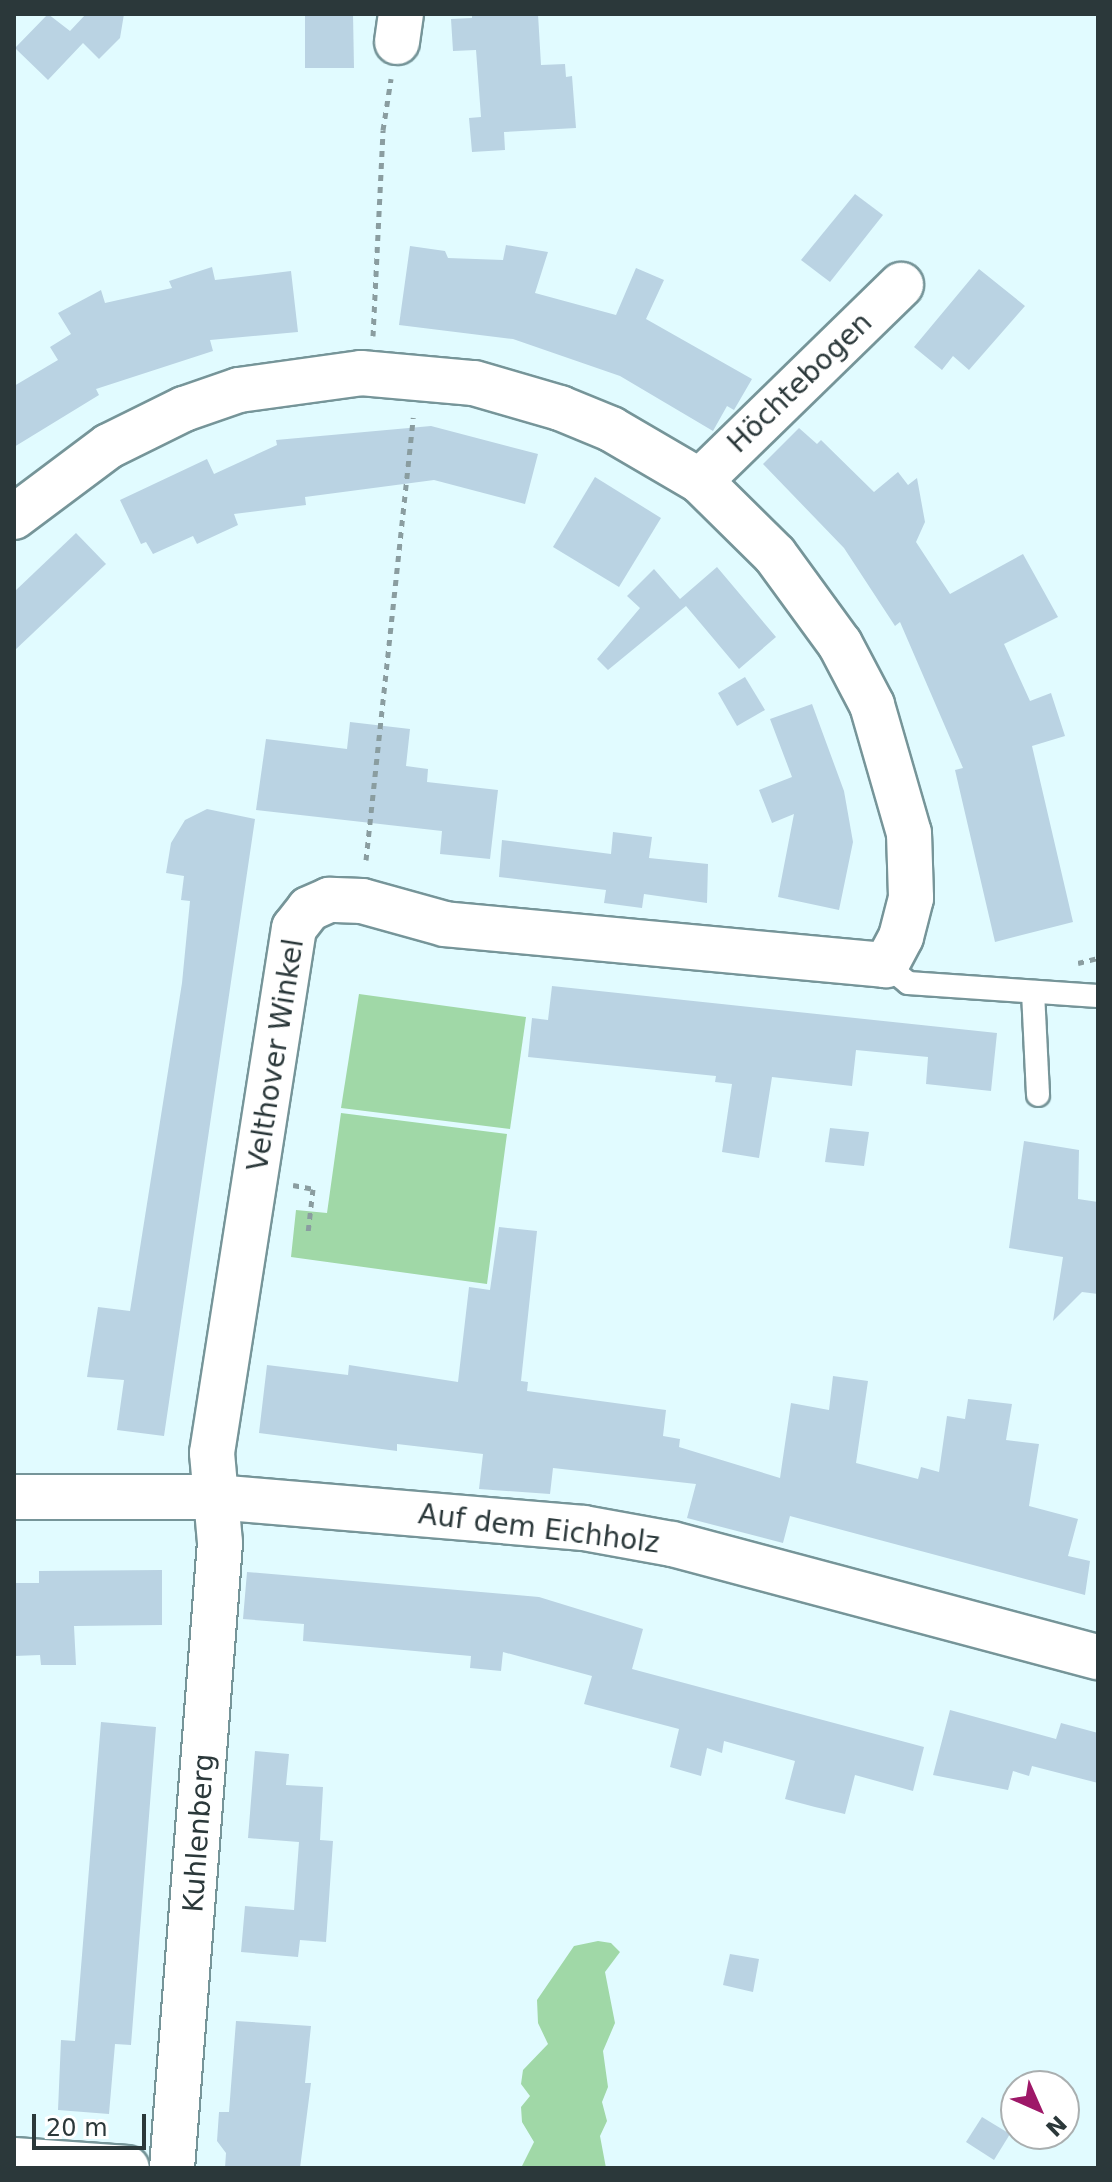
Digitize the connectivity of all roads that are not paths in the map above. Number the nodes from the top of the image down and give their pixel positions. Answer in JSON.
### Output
{"nodes":[{"id":1,"x":901,"y":285,"type":"dead end"},
{"id":2,"x":700,"y":481,"type":"junction"},
{"id":3,"x":14,"y":517,"type":"edge"},
{"id":4,"x":886,"y":965,"type":"junction"},
{"id":5,"x":1033,"y":992,"type":"junction"},
{"id":6,"x":1098,"y":996,"type":"edge"},
{"id":7,"x":1038,"y":1095,"type":"dead end"},
{"id":8,"x":14,"y":1497,"type":"edge"},
{"id":9,"x":215,"y":1497,"type":"junction"},
{"id":10,"x":1098,"y":1657,"type":"edge"},
{"id":11,"x":14,"y":2160,"type":"edge"},
{"id":12,"x":127,"y":2168,"type":"edge"},
{"id":13,"x":172,"y":2168,"type":"edge"}],
"edges":[{"from":1,"to":2,"type":"street","name":"Höchtebogen"},
{"from":2,"to":3,"type":"street"},
{"from":2,"to":4,"type":"street"},
{"from":4,"to":5,"type":"lane"},
{"from":4,"to":9,"type":"street","name":"Velthover Winkel"},
{"from":5,"to":6,"type":"lane"},
{"from":5,"to":7,"type":"lane"},
{"from":8,"to":9,"type":"street","name":"Auf dem Eichholz"},
{"from":9,"to":10,"type":"street","name":"Auf dem Eichholz"},
{"from":9,"to":13,"type":"street","name":"Kuhlenberg"},
{"from":11,"to":12,"type":"street"}]}
